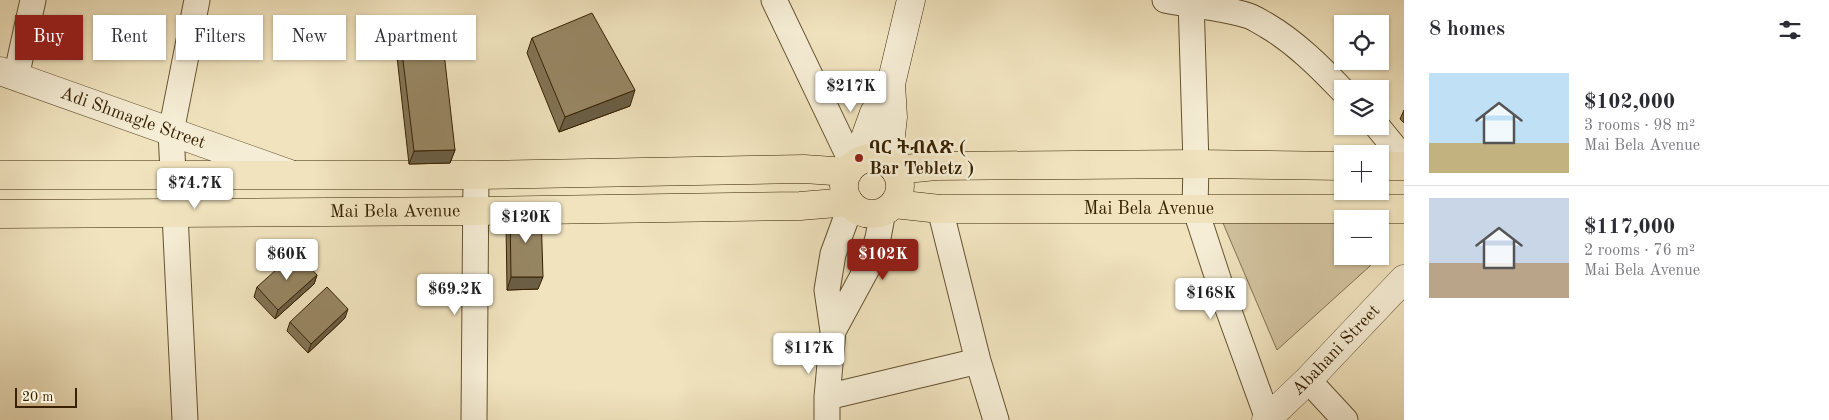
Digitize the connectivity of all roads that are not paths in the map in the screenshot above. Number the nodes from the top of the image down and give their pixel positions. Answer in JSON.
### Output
{"nodes":[{"id":1,"x":34,"y":0,"type":"edge"},
{"id":2,"x":196,"y":0,"type":"edge"},
{"id":3,"x":774,"y":0,"type":"edge"},
{"id":4,"x":910,"y":0,"type":"edge"},
{"id":5,"x":1165,"y":0,"type":"edge"},
{"id":6,"x":1191,"y":3,"type":"edge"},
{"id":7,"x":8,"y":74,"type":"edge"},
{"id":8,"x":1334,"y":82,"type":"edge"},
{"id":9,"x":891,"y":84,"type":"junction"},
{"id":10,"x":171,"y":132,"type":"junction"},
{"id":11,"x":1384,"y":135,"type":"edge"},
{"id":12,"x":1404,"y":159,"type":"edge"},
{"id":13,"x":1196,"y":164,"type":"junction"},
{"id":14,"x":891,"y":166,"type":"junction"},
{"id":15,"x":1334,"y":166,"type":"edge"},
{"id":16,"x":1389,"y":166,"type":"edge"},
{"id":17,"x":1404,"y":166,"type":"edge"},
{"id":18,"x":852,"y":167,"type":"junction"},
{"id":19,"x":0,"y":175,"type":"edge"},
{"id":20,"x":174,"y":175,"type":"junction"},
{"id":21,"x":294,"y":175,"type":"junction"},
{"id":22,"x":394,"y":175,"type":"junction"},
{"id":23,"x":476,"y":175,"type":"junction"},
{"id":24,"x":850,"y":203,"type":"junction"},
{"id":25,"x":889,"y":208,"type":"junction"},
{"id":26,"x":1195,"y":208,"type":"junction"},
{"id":27,"x":940,"y":209,"type":"junction"},
{"id":28,"x":1404,"y":209,"type":"edge"},
{"id":29,"x":475,"y":211,"type":"junction"},
{"id":30,"x":393,"y":212,"type":"junction"},
{"id":31,"x":0,"y":214,"type":"edge"},
{"id":32,"x":175,"y":214,"type":"junction"},
{"id":33,"x":1404,"y":279,"type":"edge"},
{"id":34,"x":832,"y":331,"type":"junction"},
{"id":35,"x":978,"y":361,"type":"junction"},
{"id":36,"x":1308,"y":380,"type":"junction"},
{"id":37,"x":827,"y":409,"type":"edge"},
{"id":38,"x":1267,"y":419,"type":"edge"},
{"id":39,"x":185,"y":420,"type":"edge"},
{"id":40,"x":474,"y":420,"type":"edge"},
{"id":41,"x":996,"y":420,"type":"edge"},
{"id":42,"x":1345,"y":420,"type":"edge"}],
"edges":[{"from":1,"to":7,"type":"street"},
{"from":2,"to":10,"type":"street"},
{"from":3,"to":18,"type":"street"},
{"from":4,"to":9,"type":"street"},
{"from":5,"to":6,"type":"street"},
{"from":6,"to":8,"type":"street"},
{"from":6,"to":13,"type":"street"},
{"from":7,"to":10,"type":"street","name":"Adi Shmagle Street"},
{"from":9,"to":14,"type":"street"},
{"from":9,"to":18,"type":"street"},
{"from":10,"to":20,"type":"street"},
{"from":10,"to":21,"type":"street","name":"Adi Shmagle Street"},
{"from":11,"to":12,"type":"street"},
{"from":13,"to":14,"type":"highway"},
{"from":13,"to":15,"type":"highway"},
{"from":13,"to":26,"type":"street"},
{"from":14,"to":18,"type":"highway"},
{"from":14,"to":25,"type":"highway"},
{"from":16,"to":17,"type":"highway"},
{"from":18,"to":23,"type":"highway","name":"Mai Bela Avenue"},
{"from":18,"to":24,"type":"highway"},
{"from":19,"to":20,"type":"highway","name":"Mai Bela Avenue"},
{"from":20,"to":21,"type":"highway","name":"Mai Bela Avenue"},
{"from":20,"to":32,"type":"street"},
{"from":21,"to":22,"type":"highway","name":"Mai Bela Avenue"},
{"from":22,"to":23,"type":"highway","name":"Mai Bela Avenue"},
{"from":22,"to":30,"type":"highway"},
{"from":23,"to":29,"type":"street"},
{"from":24,"to":25,"type":"highway"},
{"from":24,"to":29,"type":"highway","name":"Mai Bela Avenue"},
{"from":24,"to":34,"type":"street"},
{"from":25,"to":27,"type":"highway","name":"Mai Bela Avenue"},
{"from":25,"to":34,"type":"street"},
{"from":26,"to":27,"type":"highway","name":"Mai Bela Avenue"},
{"from":26,"to":28,"type":"highway","name":"Mai Bela Avenue"},
{"from":26,"to":38,"type":"street"},
{"from":27,"to":35,"type":"street"},
{"from":29,"to":30,"type":"highway","name":"Mai Bela Avenue"},
{"from":29,"to":40,"type":"street"},
{"from":30,"to":32,"type":"highway","name":"Mai Bela Avenue"},
{"from":31,"to":32,"type":"highway","name":"Mai Bela Avenue"},
{"from":32,"to":39,"type":"street"},
{"from":33,"to":36,"type":"street","name":"Abahani Street"},
{"from":34,"to":37,"type":"street"},
{"from":35,"to":37,"type":"street"},
{"from":35,"to":41,"type":"street"},
{"from":36,"to":38,"type":"street","name":"Abahani Street"},
{"from":36,"to":42,"type":"street"}]}
